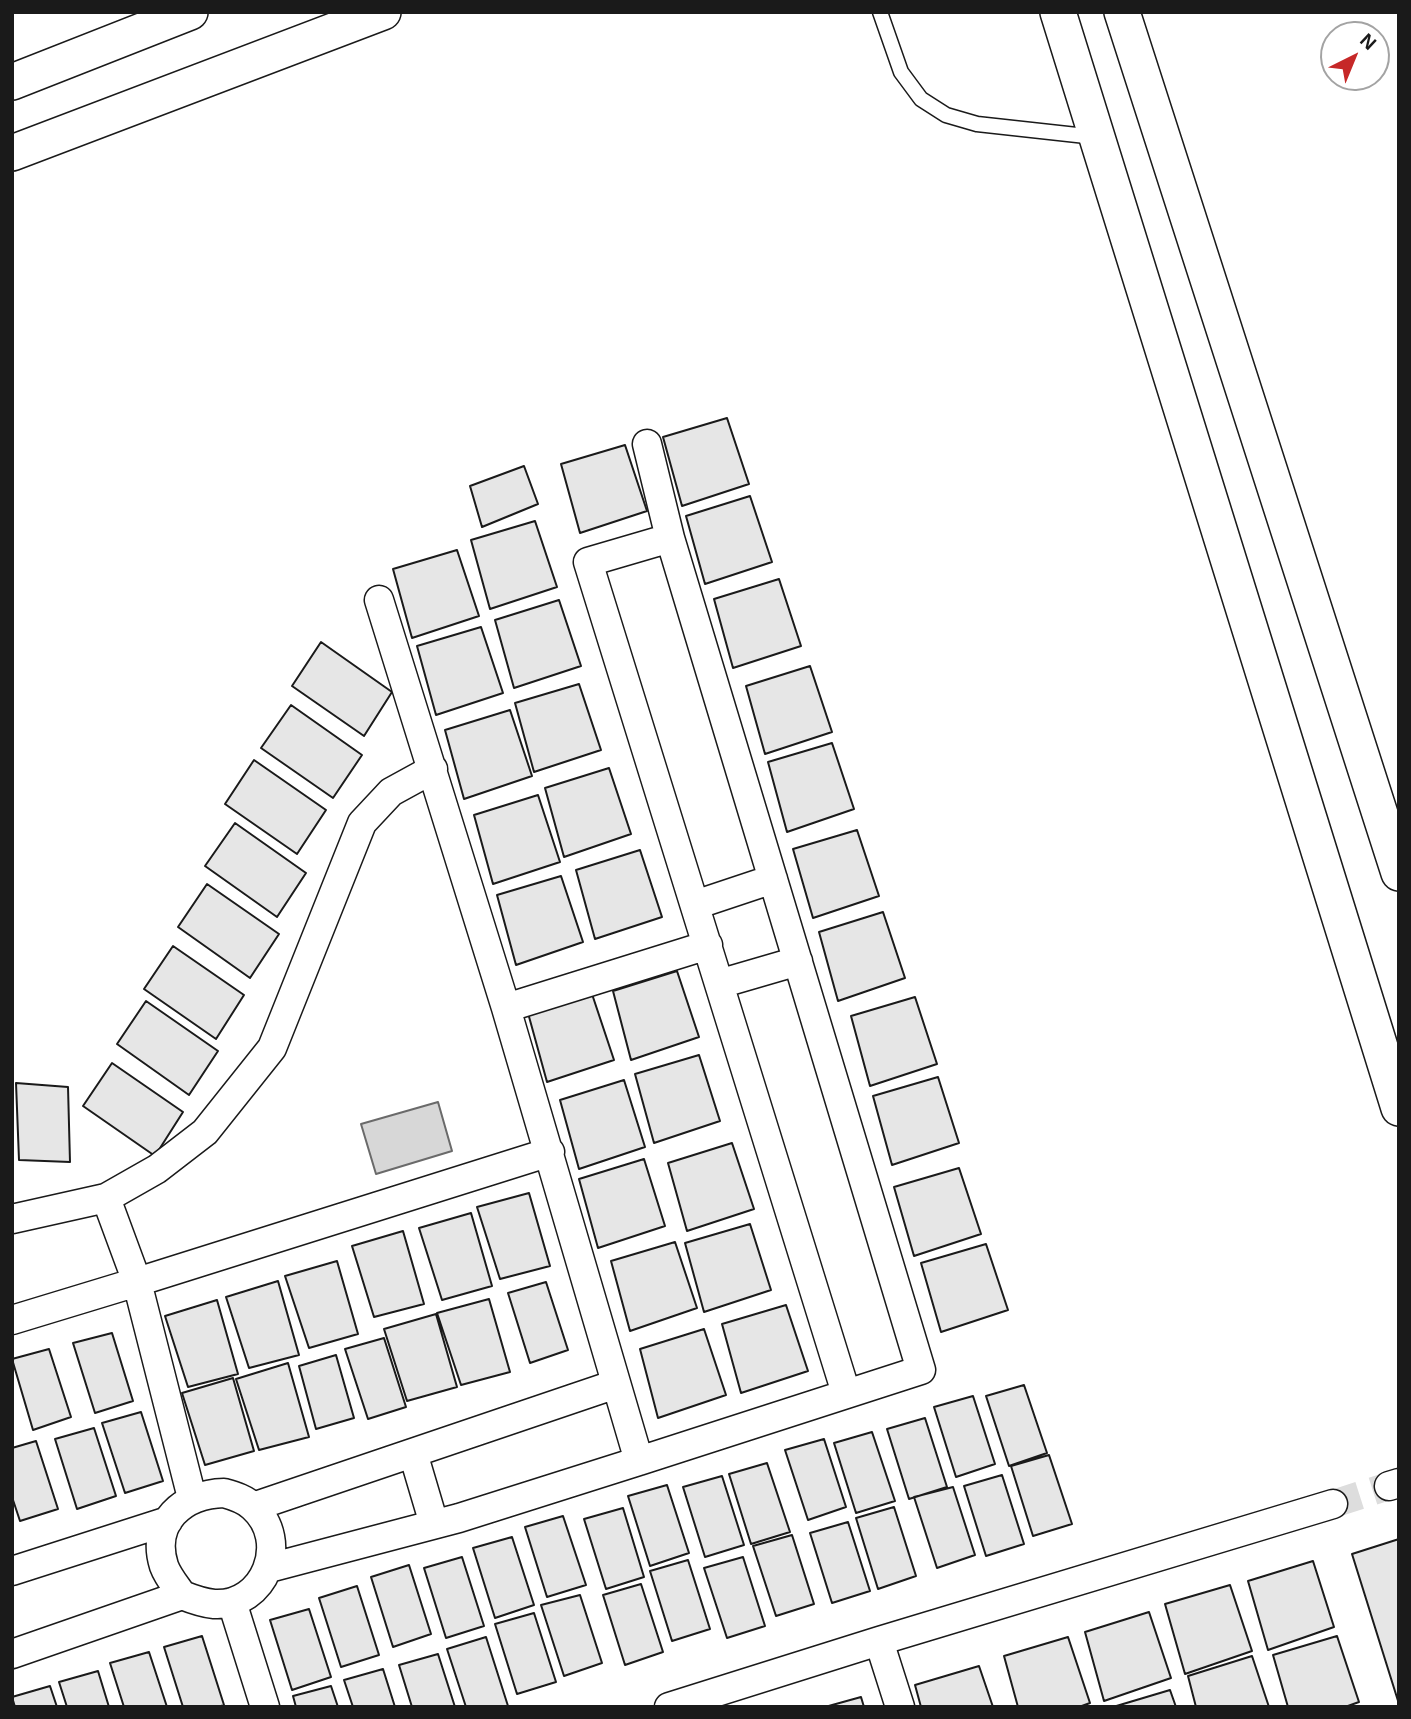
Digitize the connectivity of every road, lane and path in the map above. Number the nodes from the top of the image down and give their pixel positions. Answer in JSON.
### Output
{"nodes":[{"id":1,"x":190,"y":12,"type":"edge"},
{"id":2,"x":383,"y":12,"type":"edge"},
{"id":3,"x":880,"y":12,"type":"edge"},
{"id":4,"x":1058,"y":12,"type":"edge"},
{"id":5,"x":1122,"y":12,"type":"edge"},
{"id":6,"x":12,"y":82,"type":"edge"},
{"id":7,"x":1097,"y":138,"type":"junction"},
{"id":8,"x":12,"y":153,"type":"edge"},
{"id":9,"x":648,"y":444,"type":"dead end"},
{"id":10,"x":670,"y":538,"type":"junction"},
{"id":11,"x":379,"y":600,"type":"dead end"},
{"id":12,"x":433,"y":769,"type":"junction"},
{"id":13,"x":1399,"y":873,"type":"edge"},
{"id":14,"x":773,"y":878,"type":"junction"},
{"id":15,"x":695,"y":905,"type":"junction"},
{"id":16,"x":708,"y":946,"type":"junction"},
{"id":17,"x":797,"y":961,"type":"junction"},
{"id":18,"x":719,"y":984,"type":"junction"},
{"id":19,"x":506,"y":1009,"type":"junction"},
{"id":20,"x":1399,"y":1108,"type":"edge"},
{"id":21,"x":550,"y":1152,"type":"junction"},
{"id":22,"x":106,"y":1198,"type":"junction"},
{"id":23,"x":12,"y":1219,"type":"edge"},
{"id":24,"x":137,"y":1282,"type":"junction"},
{"id":25,"x":12,"y":1320,"type":"edge"},
{"id":26,"x":616,"y":1384,"type":"junction"},
{"id":27,"x":846,"y":1393,"type":"junction"},
{"id":28,"x":413,"y":1453,"type":"junction"},
{"id":29,"x":639,"y":1461,"type":"junction"},
{"id":30,"x":192,"y":1498,"type":"junction"},
{"id":31,"x":1333,"y":1504,"type":"tunnel mouth"},
{"id":32,"x":253,"y":1507,"type":"junction"},
{"id":33,"x":168,"y":1521,"type":"junction"},
{"id":34,"x":434,"y":1524,"type":"junction"},
{"id":35,"x":269,"y":1568,"type":"junction"},
{"id":36,"x":12,"y":1571,"type":"edge"},
{"id":37,"x":182,"y":1595,"type":"junction"},
{"id":38,"x":232,"y":1602,"type":"junction"},
{"id":39,"x":879,"y":1641,"type":"junction"},
{"id":40,"x":14,"y":1647,"type":"edge"},
{"id":41,"x":265,"y":1707,"type":"edge"},
{"id":42,"x":669,"y":1707,"type":"edge"},
{"id":43,"x":900,"y":1707,"type":"edge"}],
"edges":[{"from":1,"to":6,"type":"street"},
{"from":2,"to":8,"type":"street"},
{"from":3,"to":7,"type":"lane"},
{"from":4,"to":7,"type":"street"},
{"from":5,"to":13,"type":"street"},
{"from":7,"to":20,"type":"street"},
{"from":9,"to":10,"type":"street"},
{"from":10,"to":14,"type":"street"},
{"from":10,"to":15,"type":"street"},
{"from":11,"to":12,"type":"street"},
{"from":12,"to":19,"type":"street"},
{"from":12,"to":22,"type":"street"},
{"from":14,"to":15,"type":"street"},
{"from":14,"to":17,"type":"street"},
{"from":15,"to":16,"type":"street"},
{"from":16,"to":18,"type":"street"},
{"from":16,"to":19,"type":"street"},
{"from":17,"to":18,"type":"street"},
{"from":17,"to":27,"type":"street"},
{"from":18,"to":27,"type":"street"},
{"from":19,"to":21,"type":"street"},
{"from":21,"to":24,"type":"street"},
{"from":21,"to":26,"type":"street"},
{"from":22,"to":23,"type":"street"},
{"from":22,"to":24,"type":"street"},
{"from":24,"to":25,"type":"street"},
{"from":24,"to":30,"type":"street"},
{"from":26,"to":28,"type":"street"},
{"from":26,"to":29,"type":"street"},
{"from":27,"to":29,"type":"street"},
{"from":28,"to":32,"type":"street"},
{"from":28,"to":34,"type":"street"},
{"from":29,"to":34,"type":"street"},
{"from":30,"to":32,"type":"street"},
{"from":30,"to":33,"type":"street"},
{"from":31,"to":39,"type":"street"},
{"from":32,"to":35,"type":"street"},
{"from":33,"to":36,"type":"street"},
{"from":33,"to":37,"type":"street"},
{"from":34,"to":35,"type":"street"},
{"from":35,"to":38,"type":"street"},
{"from":37,"to":38,"type":"street"},
{"from":37,"to":40,"type":"street"},
{"from":38,"to":41,"type":"street"},
{"from":39,"to":42,"type":"street"},
{"from":39,"to":43,"type":"street"}]}
